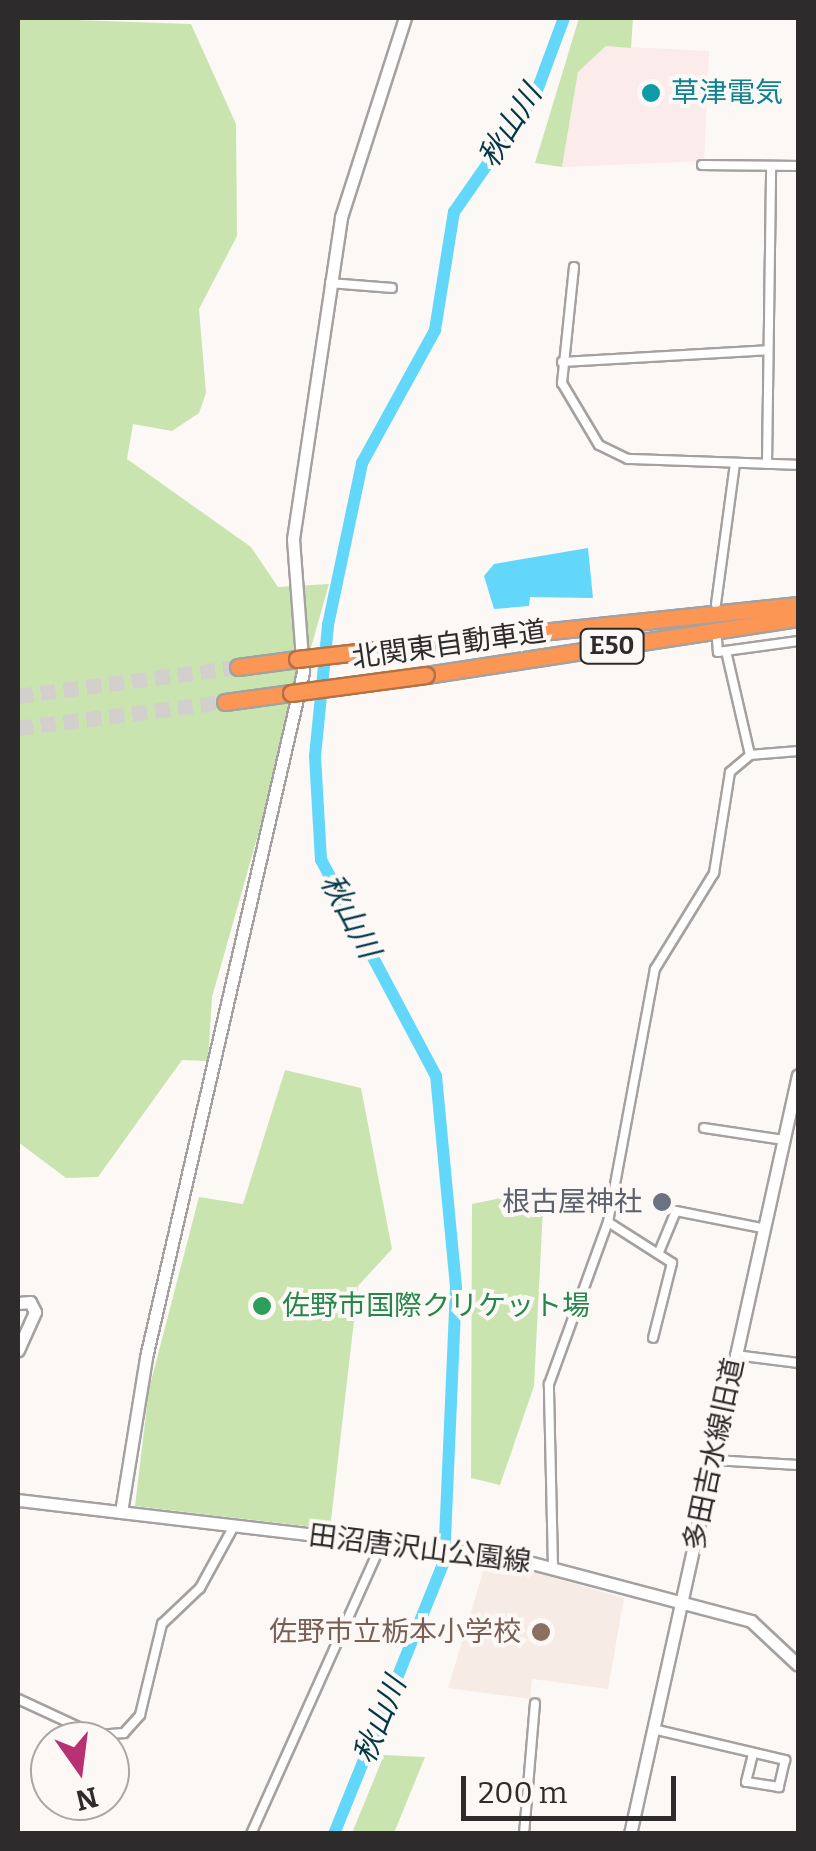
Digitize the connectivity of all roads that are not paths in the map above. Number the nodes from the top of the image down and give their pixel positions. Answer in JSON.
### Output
{"nodes":[{"id":1,"x":404,"y":18,"type":"edge"},
{"id":2,"x":702,"y":164,"type":"dead end"},
{"id":3,"x":798,"y":166,"type":"edge"},
{"id":4,"x":771,"y":167,"type":"junction"},
{"id":5,"x":574,"y":266,"type":"dead end"},
{"id":6,"x":330,"y":283,"type":"junction"},
{"id":7,"x":392,"y":288,"type":"dead end"},
{"id":8,"x":768,"y":350,"type":"junction"},
{"id":9,"x":562,"y":362,"type":"junction"},
{"id":10,"x":735,"y":464,"type":"junction"},
{"id":11,"x":768,"y":464,"type":"junction"},
{"id":12,"x":798,"y":466,"type":"edge"},
{"id":13,"x":716,"y":604,"type":"dead end"},
{"id":14,"x":798,"y":605,"type":"edge"},
{"id":15,"x":798,"y":618,"type":"edge"},
{"id":16,"x":717,"y":639,"type":"dead end"},
{"id":17,"x":798,"y":640,"type":"edge"},
{"id":18,"x":726,"y":651,"type":"junction"},
{"id":19,"x":238,"y":667,"type":"tunnel mouth"},
{"id":20,"x":226,"y":702,"type":"tunnel mouth"},
{"id":21,"x":798,"y":751,"type":"edge"},
{"id":22,"x":750,"y":754,"type":"junction"},
{"id":23,"x":798,"y":1075,"type":"edge"},
{"id":24,"x":704,"y":1128,"type":"dead end"},
{"id":25,"x":783,"y":1140,"type":"junction"},
{"id":26,"x":608,"y":1222,"type":"junction"},
{"id":27,"x":762,"y":1228,"type":"junction"},
{"id":28,"x":659,"y":1252,"type":"junction"},
{"id":29,"x":18,"y":1304,"type":"edge"},
{"id":30,"x":653,"y":1338,"type":"dead end"},
{"id":31,"x":18,"y":1350,"type":"edge"},
{"id":32,"x":735,"y":1355,"type":"junction"},
{"id":33,"x":798,"y":1363,"type":"edge"},
{"id":34,"x":713,"y":1460,"type":"junction"},
{"id":35,"x":798,"y":1465,"type":"edge"},
{"id":36,"x":18,"y":1500,"type":"edge"},
{"id":37,"x":122,"y":1512,"type":"junction"},
{"id":38,"x":234,"y":1526,"type":"junction"},
{"id":39,"x":382,"y":1543,"type":"junction"},
{"id":40,"x":553,"y":1568,"type":"junction"},
{"id":41,"x":682,"y":1604,"type":"junction"},
{"id":42,"x":798,"y":1665,"type":"edge"},
{"id":43,"x":18,"y":1699,"type":"edge"},
{"id":44,"x":535,"y":1703,"type":"dead end"},
{"id":45,"x":653,"y":1728,"type":"junction"},
{"id":46,"x":753,"y":1753,"type":"junction"},
{"id":47,"x":252,"y":1834,"type":"edge"},
{"id":48,"x":524,"y":1834,"type":"edge"},
{"id":49,"x":630,"y":1834,"type":"edge"}],
"edges":[{"from":1,"to":6,"type":"street"},
{"from":2,"to":4,"type":"street"},
{"from":3,"to":4,"type":"street"},
{"from":4,"to":8,"type":"street"},
{"from":5,"to":9,"type":"street"},
{"from":6,"to":7,"type":"street"},
{"from":6,"to":37,"type":"street"},
{"from":8,"to":9,"type":"street"},
{"from":8,"to":11,"type":"street"},
{"from":9,"to":10,"type":"street"},
{"from":10,"to":11,"type":"street"},
{"from":10,"to":13,"type":"street"},
{"from":11,"to":12,"type":"street"},
{"from":14,"to":19,"type":"highway","name":"北関東自動車道","number":"E50","bridge":true},
{"from":15,"to":20,"type":"highway","name":"北関東自動車道","number":"E50","bridge":true},
{"from":16,"to":18,"type":"street"},
{"from":17,"to":18,"type":"street"},
{"from":18,"to":22,"type":"street"},
{"from":21,"to":22,"type":"street"},
{"from":22,"to":26,"type":"street"},
{"from":23,"to":25,"type":"street","name":"多田吉水線旧道"},
{"from":24,"to":25,"type":"street"},
{"from":25,"to":27,"type":"street","name":"多田吉水線旧道"},
{"from":26,"to":28,"type":"street"},
{"from":26,"to":40,"type":"street"},
{"from":27,"to":28,"type":"street"},
{"from":27,"to":32,"type":"street","name":"多田吉水線旧道"},
{"from":28,"to":30,"type":"street"},
{"from":29,"to":31,"type":"street"},
{"from":32,"to":33,"type":"street"},
{"from":32,"to":34,"type":"street","name":"多田吉水線旧道"},
{"from":34,"to":35,"type":"street"},
{"from":34,"to":41,"type":"street","name":"多田吉水線旧道"},
{"from":36,"to":37,"type":"street","name":"田沼唐沢山公園線"},
{"from":37,"to":38,"type":"street","name":"田沼唐沢山公園線"},
{"from":38,"to":39,"type":"street","name":"田沼唐沢山公園線"},
{"from":38,"to":43,"type":"street"},
{"from":39,"to":40,"type":"street","name":"田沼唐沢山公園線"},
{"from":39,"to":47,"type":"street"},
{"from":40,"to":41,"type":"street","name":"田沼唐沢山公園線"},
{"from":41,"to":42,"type":"street","name":"田沼唐沢山公園線"},
{"from":41,"to":45,"type":"street","name":"多田吉水線旧道"},
{"from":44,"to":48,"type":"street"},
{"from":45,"to":46,"type":"street"},
{"from":45,"to":49,"type":"street","name":"多田吉水線旧道"},
{"from":46,"to":46,"type":"street"}]}
